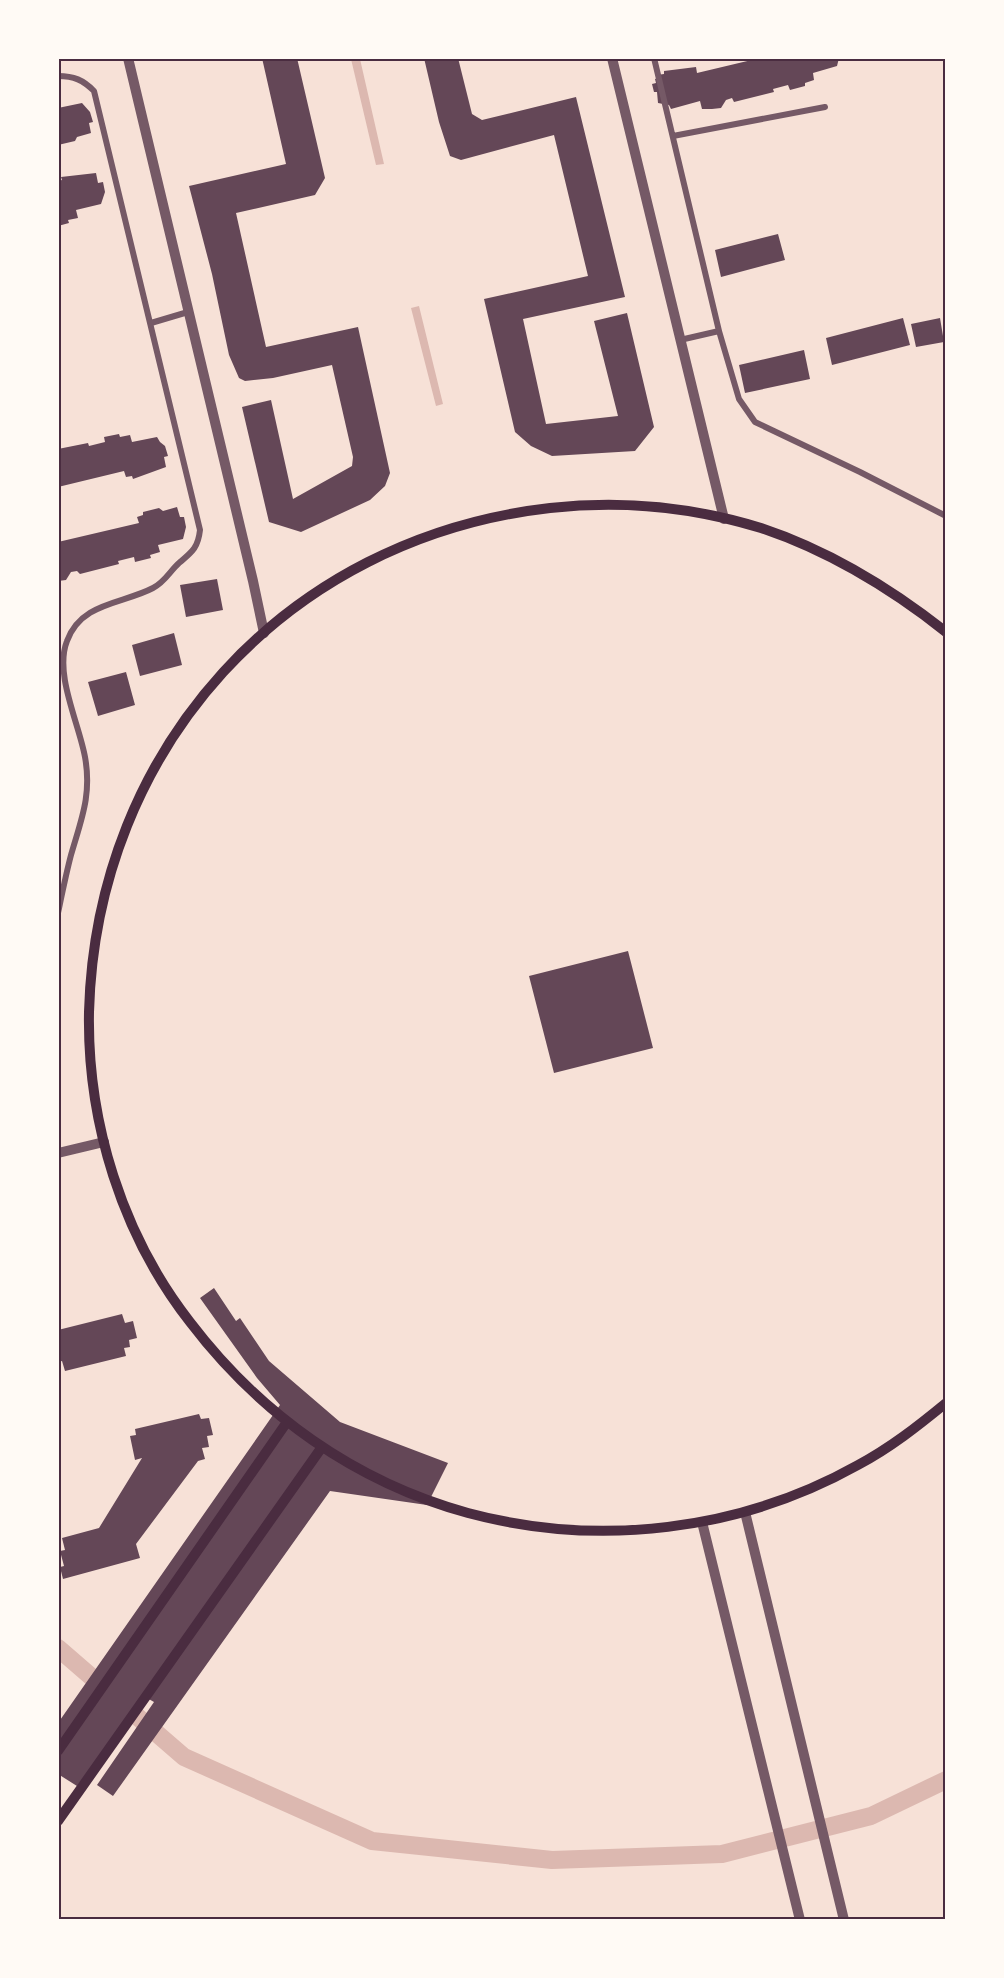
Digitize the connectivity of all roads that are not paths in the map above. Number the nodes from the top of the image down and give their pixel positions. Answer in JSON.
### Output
{"nodes":[{"id":1,"x":128,"y":58,"type":"edge"},
{"id":2,"x":612,"y":58,"type":"edge"},
{"id":3,"x":654,"y":58,"type":"edge"},
{"id":4,"x":58,"y":76,"type":"edge"},
{"id":5,"x":825,"y":107,"type":"dead end"},
{"id":6,"x":673,"y":136,"type":"junction"},
{"id":7,"x":188,"y":312,"type":"junction"},
{"id":8,"x":151,"y":322,"type":"junction"},
{"id":9,"x":719,"y":331,"type":"junction"},
{"id":10,"x":681,"y":340,"type":"junction"},
{"id":11,"x":945,"y":516,"type":"edge"},
{"id":12,"x":724,"y":519,"type":"junction"},
{"id":13,"x":945,"y":632,"type":"edge"},
{"id":14,"x":264,"y":633,"type":"junction"},
{"id":15,"x":58,"y":913,"type":"edge"},
{"id":16,"x":104,"y":1142,"type":"junction"},
{"id":17,"x":58,"y":1153,"type":"edge"},
{"id":18,"x":945,"y":1403,"type":"edge"},
{"id":19,"x":287,"y":1422,"type":"junction"},
{"id":20,"x":322,"y":1448,"type":"junction"},
{"id":21,"x":745,"y":1512,"type":"junction"},
{"id":22,"x":702,"y":1522,"type":"junction"},
{"id":23,"x":58,"y":1751,"type":"edge"},
{"id":24,"x":58,"y":1821,"type":"edge"},
{"id":25,"x":800,"y":1920,"type":"edge"},
{"id":26,"x":844,"y":1920,"type":"edge"}],
"edges":[{"from":1,"to":7,"type":"street"},
{"from":2,"to":10,"type":"street"},
{"from":3,"to":6,"type":"street"},
{"from":4,"to":8,"type":"street"},
{"from":5,"to":6,"type":"street"},
{"from":6,"to":9,"type":"street"},
{"from":7,"to":8,"type":"street"},
{"from":7,"to":14,"type":"street"},
{"from":8,"to":15,"type":"street"},
{"from":9,"to":10,"type":"street"},
{"from":9,"to":11,"type":"street"},
{"from":10,"to":12,"type":"street"},
{"from":12,"to":13,"type":"main road"},
{"from":12,"to":14,"type":"main road"},
{"from":14,"to":16,"type":"main road"},
{"from":16,"to":17,"type":"street"},
{"from":16,"to":19,"type":"main road"},
{"from":18,"to":21,"type":"main road"},
{"from":19,"to":20,"type":"main road"},
{"from":19,"to":23,"type":"main road"},
{"from":20,"to":22,"type":"main road"},
{"from":20,"to":24,"type":"main road"},
{"from":21,"to":22,"type":"main road"},
{"from":21,"to":26,"type":"street"},
{"from":22,"to":25,"type":"street"}]}
